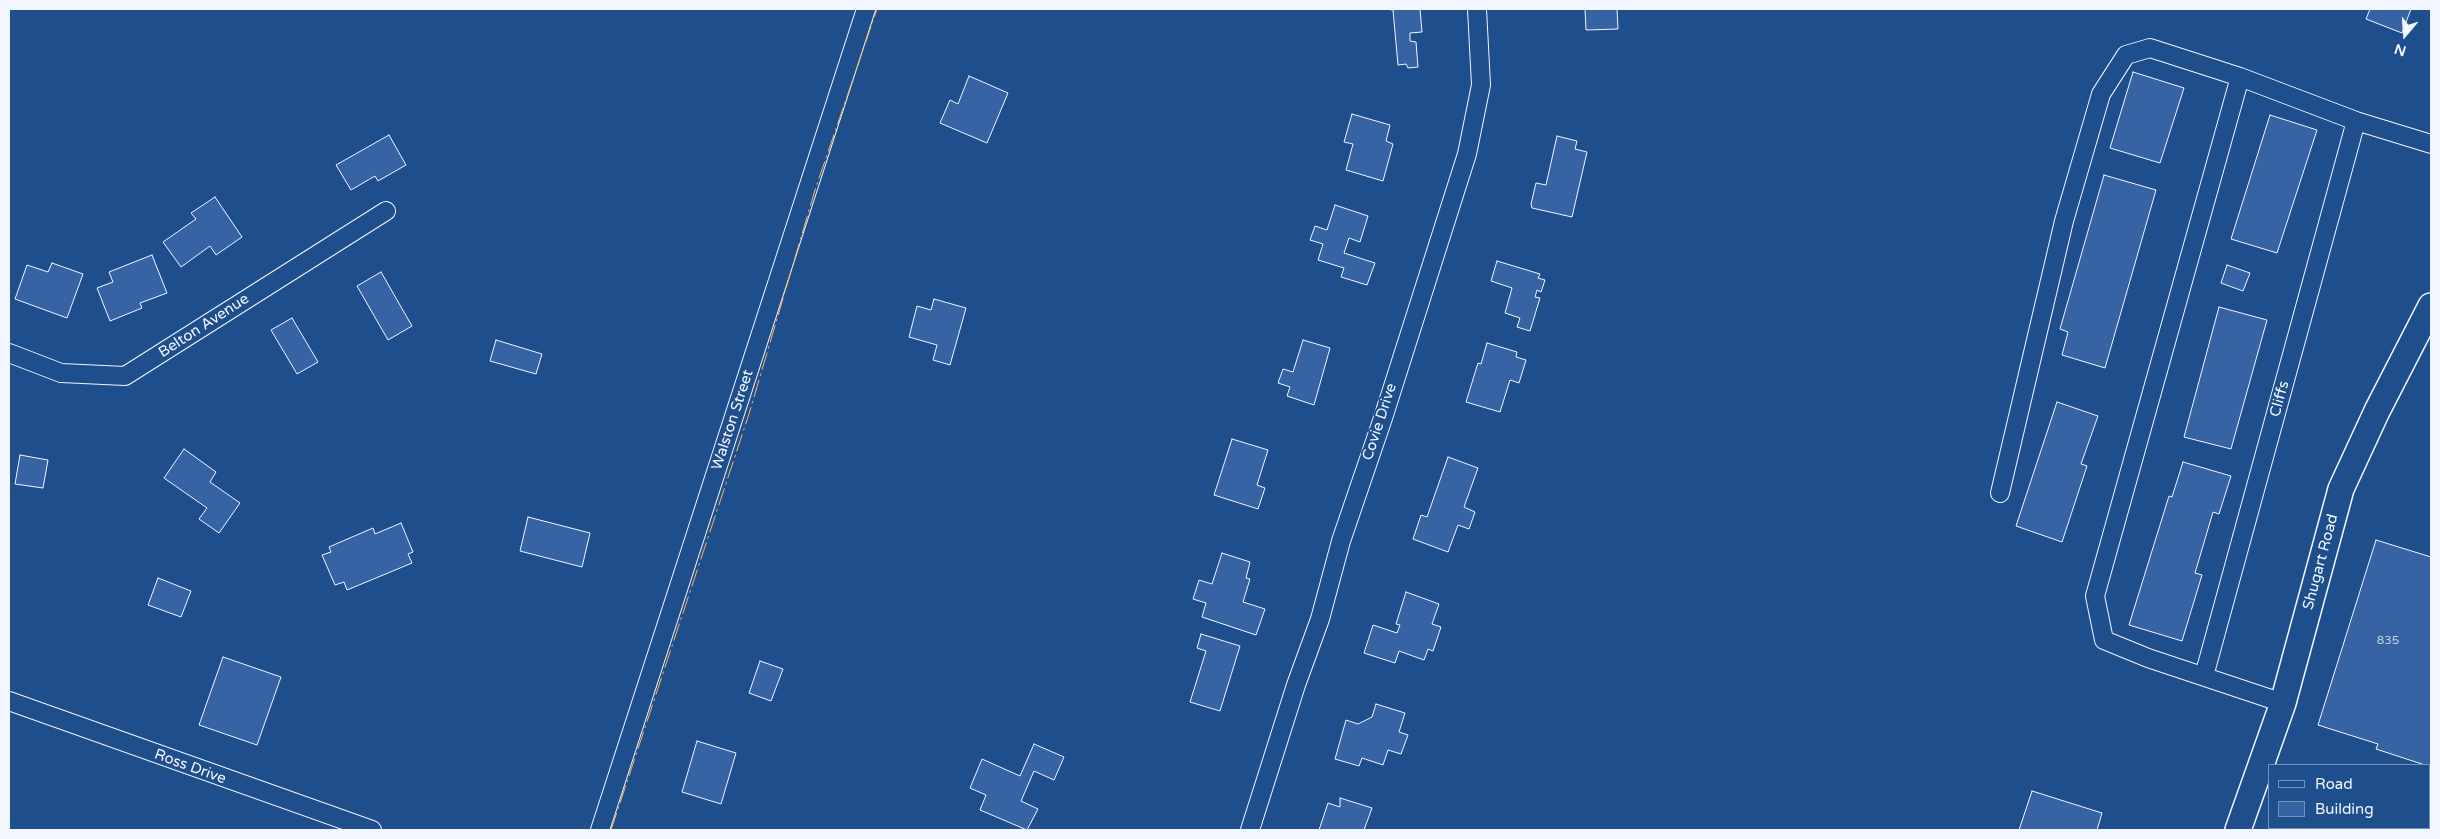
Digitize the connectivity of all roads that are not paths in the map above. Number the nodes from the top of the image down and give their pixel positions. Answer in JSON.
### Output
{"nodes":[{"id":1,"x":866,"y":9,"type":"edge"},
{"id":2,"x":1477,"y":9,"type":"edge"},
{"id":3,"x":2240,"y":77,"type":"junction"},
{"id":4,"x":2356,"y":121,"type":"junction"},
{"id":5,"x":2431,"y":144,"type":"edge"},
{"id":6,"x":386,"y":211,"type":"dead end"},
{"id":7,"x":2431,"y":306,"type":"edge"},
{"id":8,"x":9,"y":353,"type":"edge"},
{"id":9,"x":2000,"y":492,"type":"dead end"},
{"id":10,"x":2204,"y":676,"type":"junction"},
{"id":11,"x":9,"y":701,"type":"edge"},
{"id":12,"x":2283,"y":703,"type":"junction"},
{"id":13,"x":372,"y":830,"type":"edge"},
{"id":14,"x":600,"y":830,"type":"edge"},
{"id":15,"x":1250,"y":830,"type":"edge"},
{"id":16,"x":2238,"y":830,"type":"edge"}],
"edges":[{"from":1,"to":14,"type":"street","name":"Walston Street"},
{"from":2,"to":15,"type":"street","name":"Covie Drive"},
{"from":3,"to":4,"type":"street"},
{"from":3,"to":9,"type":"street"},
{"from":3,"to":10,"type":"street"},
{"from":4,"to":5,"type":"street"},
{"from":4,"to":10,"type":"street","name":"Cliffs"},
{"from":6,"to":8,"type":"street","name":"Belton Avenue"},
{"from":7,"to":12,"type":"street","name":"Shugart Road"},
{"from":10,"to":12,"type":"street"},
{"from":11,"to":13,"type":"street","name":"Ross Drive"},
{"from":12,"to":16,"type":"street","name":"Shugart Road"}]}
